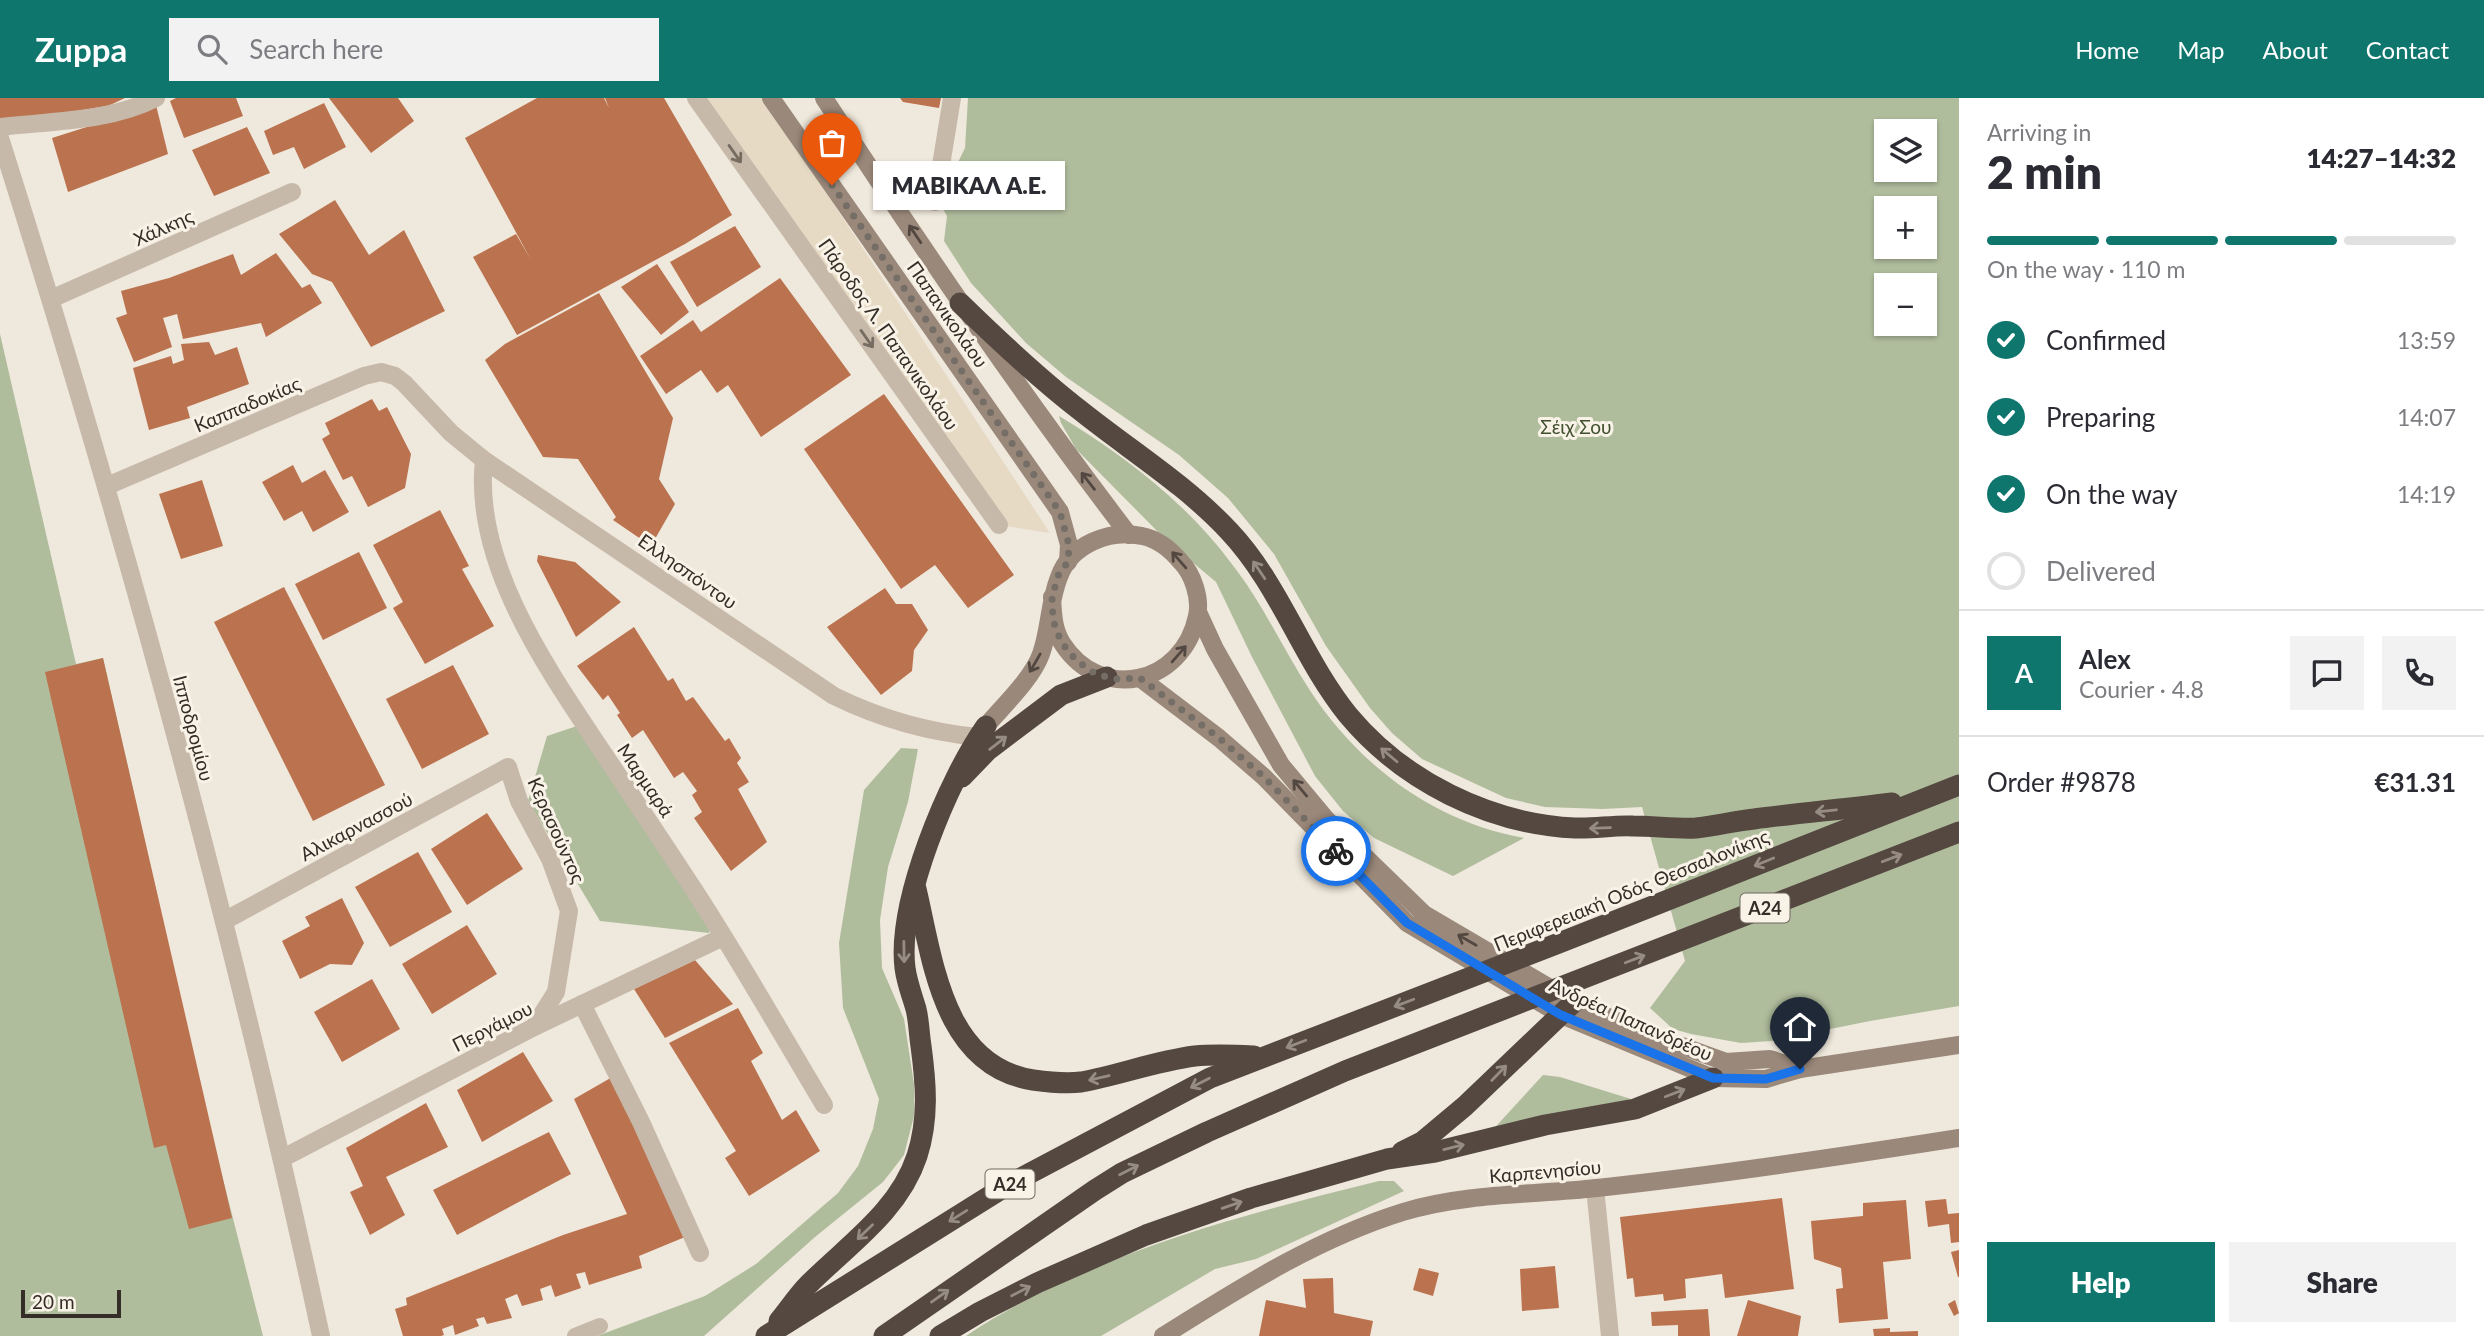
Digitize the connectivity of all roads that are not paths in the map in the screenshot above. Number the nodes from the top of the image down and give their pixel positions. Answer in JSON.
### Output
{"nodes":[{"id":1,"x":156,"y":98,"type":"edge"},
{"id":2,"x":696,"y":98,"type":"edge"},
{"id":3,"x":771,"y":98,"type":"edge"},
{"id":4,"x":824,"y":98,"type":"edge"},
{"id":5,"x":952,"y":98,"type":"edge"},
{"id":6,"x":0,"y":127,"type":"edge"},
{"id":7,"x":0,"y":138,"type":"edge"},
{"id":8,"x":292,"y":192,"type":"dead end"},
{"id":9,"x":935,"y":202,"type":"dead end"},
{"id":10,"x":51,"y":299,"type":"junction"},
{"id":11,"x":960,"y":303,"type":"junction"},
{"id":12,"x":404,"y":383,"type":"joint"},
{"id":13,"x":484,"y":460,"type":"junction"},
{"id":14,"x":107,"y":486,"type":"junction"},
{"id":15,"x":999,"y":525,"type":"dead end"},
{"id":16,"x":1129,"y":535,"type":"junction"},
{"id":17,"x":1068,"y":562,"type":"junction"},
{"id":18,"x":1052,"y":597,"type":"junction"},
{"id":19,"x":1198,"y":612,"type":"junction"},
{"id":20,"x":1107,"y":677,"type":"junction"},
{"id":21,"x":1140,"y":678,"type":"junction"},
{"id":22,"x":982,"y":731,"type":"junction"},
{"id":23,"x":508,"y":768,"type":"joint"},
{"id":24,"x":1959,"y":785,"type":"edge"},
{"id":25,"x":949,"y":790,"type":"junction"},
{"id":26,"x":1918,"y":800,"type":"junction"},
{"id":27,"x":1959,"y":832,"type":"edge"},
{"id":28,"x":915,"y":885,"type":"junction"},
{"id":29,"x":224,"y":921,"type":"junction"},
{"id":30,"x":723,"y":937,"type":"junction"},
{"id":31,"x":1569,"y":1000,"type":"junction"},
{"id":32,"x":582,"y":1004,"type":"junction"},
{"id":33,"x":534,"y":1027,"type":"junction"},
{"id":34,"x":1959,"y":1045,"type":"edge"},
{"id":35,"x":1263,"y":1057,"type":"junction"},
{"id":36,"x":1800,"y":1069,"type":"junction"},
{"id":37,"x":1713,"y":1078,"type":"junction"},
{"id":38,"x":824,"y":1105,"type":"dead end"},
{"id":39,"x":1959,"y":1138,"type":"edge"},
{"id":40,"x":283,"y":1158,"type":"junction"},
{"id":41,"x":1387,"y":1159,"type":"junction"},
{"id":42,"x":1595,"y":1188,"type":"junction"},
{"id":43,"x":700,"y":1253,"type":"dead end"},
{"id":44,"x":600,"y":1326,"type":"dead end"},
{"id":45,"x":768,"y":1335,"type":"edge"},
{"id":46,"x":321,"y":1336,"type":"edge"},
{"id":47,"x":575,"y":1336,"type":"edge"},
{"id":48,"x":884,"y":1336,"type":"edge"},
{"id":49,"x":940,"y":1336,"type":"edge"},
{"id":50,"x":1163,"y":1336,"type":"edge"},
{"id":51,"x":1610,"y":1336,"type":"edge"}],
"edges":[{"from":1,"to":6,"type":"street"},
{"from":2,"to":15,"type":"street","name":"Πάροδος Λ. Παπανικολάου","one_way":true},
{"from":3,"to":17,"type":"main road","name":"Παπανικολάου"},
{"from":11,"to":4,"type":"main road","name":"Παπανικολάου","one_way":true},
{"from":5,"to":9,"type":"street"},
{"from":7,"to":10,"type":"street","name":"Ιπποδρομίου"},
{"from":8,"to":10,"type":"street","name":"Χάλκης"},
{"from":10,"to":14,"type":"street","name":"Ιπποδρομίου"},
{"from":16,"to":11,"type":"main road","name":"Παπανικολάου","one_way":true},
{"from":26,"to":11,"type":"highway","one_way":true},
{"from":12,"to":13,"type":"street","name":"Ελλησπόντου"},
{"from":12,"to":14,"type":"street","name":"Καππαδοκίας"},
{"from":13,"to":22,"type":"street","name":"Ελλησπόντου"},
{"from":13,"to":30,"type":"street","name":"Μαρμαρά"},
{"from":14,"to":29,"type":"street","name":"Ιπποδρομίου"},
{"from":16,"to":17,"type":"main road"},
{"from":19,"to":16,"type":"main road","one_way":true},
{"from":17,"to":18,"type":"main road"},
{"from":18,"to":20,"type":"main road"},
{"from":18,"to":22,"type":"main road","one_way":true},
{"from":21,"to":19,"type":"main road","one_way":true},
{"from":31,"to":19,"type":"main road","name":"Ανδρέα Παπανδρέου","one_way":true},
{"from":20,"to":21,"type":"main road"},
{"from":25,"to":20,"type":"highway","one_way":true},
{"from":21,"to":31,"type":"main road","name":"Ανδρέα Παπανδρέου"},
{"from":22,"to":25,"type":"highway"},
{"from":23,"to":29,"type":"street","name":"Αλικαρνασσού"},
{"from":23,"to":33,"type":"street","name":"Κερασούντος"},
{"from":24,"to":26,"type":"highway","name":"Περιφερειακή Οδός Θεσσαλονίκης","number":"Α24"},
{"from":25,"to":28,"type":"highway"},
{"from":26,"to":35,"type":"highway","name":"Περιφερειακή Οδός Θεσσαλονίκης","number":"Α24","one_way":true},
{"from":31,"to":27,"type":"highway","number":"Α24","one_way":true},
{"from":35,"to":28,"type":"highway","one_way":true},
{"from":28,"to":45,"type":"highway","one_way":true},
{"from":29,"to":40,"type":"street","name":"Ιπποδρομίου"},
{"from":30,"to":32,"type":"street","name":"Περγάμου"},
{"from":30,"to":38,"type":"street","name":"Μαρμαρά"},
{"from":31,"to":36,"type":"main road","name":"Ανδρέα Παπανδρέου"},
{"from":31,"to":37,"type":"main road","name":"Ανδρέα Παπανδρέου"},
{"from":41,"to":31,"type":"highway","one_way":true},
{"from":48,"to":31,"type":"highway","number":"Α24","one_way":true},
{"from":32,"to":33,"type":"street","name":"Περγάμου"},
{"from":32,"to":43,"type":"street"},
{"from":33,"to":40,"type":"street","name":"Περγάμου"},
{"from":34,"to":36,"type":"main road","name":"Ανδρέα Παπανδρέου"},
{"from":35,"to":45,"type":"highway","name":"Περιφερειακή Οδός Θεσσαλονίκης","number":"Α24","one_way":true},
{"from":36,"to":37,"type":"main road","name":"Ανδρέα Παπανδρέου"},
{"from":41,"to":37,"type":"highway","one_way":true},
{"from":39,"to":42,"type":"main road","name":"Καρπενησίου"},
{"from":40,"to":46,"type":"street","name":"Ιπποδρομίου"},
{"from":49,"to":41,"type":"highway","one_way":true},
{"from":42,"to":50,"type":"main road","name":"Καρπενησίου"},
{"from":42,"to":51,"type":"street"},
{"from":44,"to":47,"type":"lane"}]}
